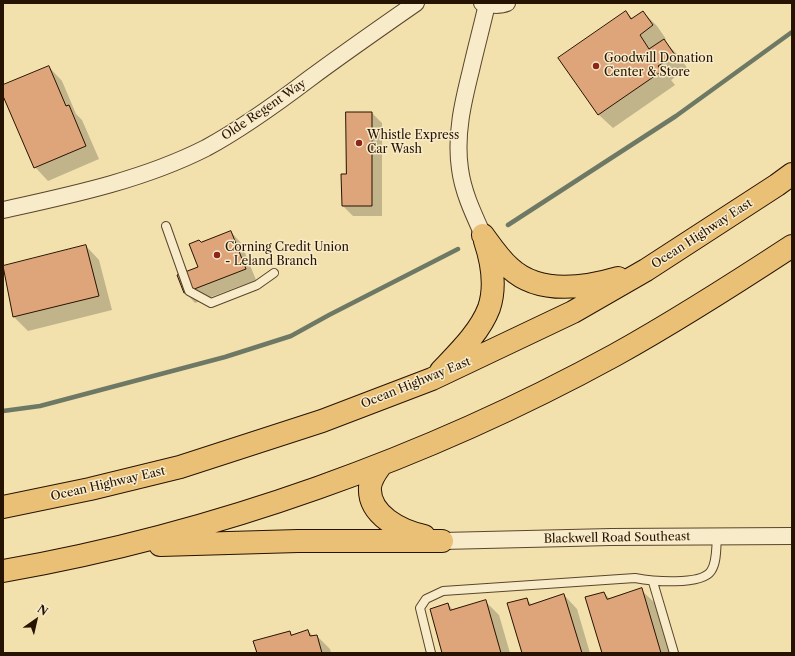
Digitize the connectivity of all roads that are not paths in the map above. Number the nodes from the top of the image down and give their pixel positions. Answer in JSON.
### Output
{"nodes":[{"id":1,"x":416,"y":3,"type":"edge"},
{"id":2,"x":507,"y":3,"type":"edge"},
{"id":3,"x":484,"y":4,"type":"edge"},
{"id":4,"x":792,"y":174,"type":"edge"},
{"id":5,"x":3,"y":210,"type":"edge"},
{"id":6,"x":166,"y":226,"type":"dead end"},
{"id":7,"x":483,"y":234,"type":"junction"},
{"id":8,"x":792,"y":246,"type":"edge"},
{"id":9,"x":646,"y":270,"type":"junction"},
{"id":10,"x":274,"y":273,"type":"dead end"},
{"id":11,"x":432,"y":379,"type":"junction"},
{"id":12,"x":381,"y":465,"type":"junction"},
{"id":13,"x":3,"y":508,"type":"edge"},
{"id":14,"x":792,"y":536,"type":"edge"},
{"id":15,"x":717,"y":537,"type":"junction"},
{"id":16,"x":442,"y":541,"type":"junction"},
{"id":17,"x":120,"y":546,"type":"junction"},
{"id":18,"x":3,"y":571,"type":"edge"},
{"id":19,"x":653,"y":582,"type":"junction"},
{"id":20,"x":431,"y":653,"type":"edge"},
{"id":21,"x":674,"y":653,"type":"edge"}],
"edges":[{"from":1,"to":5,"type":"street","name":"Olde Regent Way"},
{"from":2,"to":3,"type":"street"},
{"from":3,"to":7,"type":"street"},
{"from":4,"to":9,"type":"highway","name":"Ocean Highway East"},
{"from":6,"to":10,"type":"lane"},
{"from":7,"to":9,"type":"highway"},
{"from":7,"to":11,"type":"highway"},
{"from":8,"to":12,"type":"highway"},
{"from":9,"to":11,"type":"highway","name":"Ocean Highway East"},
{"from":11,"to":13,"type":"highway","name":"Ocean Highway East"},
{"from":12,"to":16,"type":"highway"},
{"from":12,"to":17,"type":"highway"},
{"from":14,"to":15,"type":"street","name":"Blackwell Road Southeast"},
{"from":15,"to":16,"type":"street","name":"Blackwell Road Southeast"},
{"from":15,"to":19,"type":"lane"},
{"from":16,"to":17,"type":"highway"},
{"from":17,"to":18,"type":"highway"},
{"from":19,"to":20,"type":"lane"},
{"from":19,"to":21,"type":"lane"}]}
